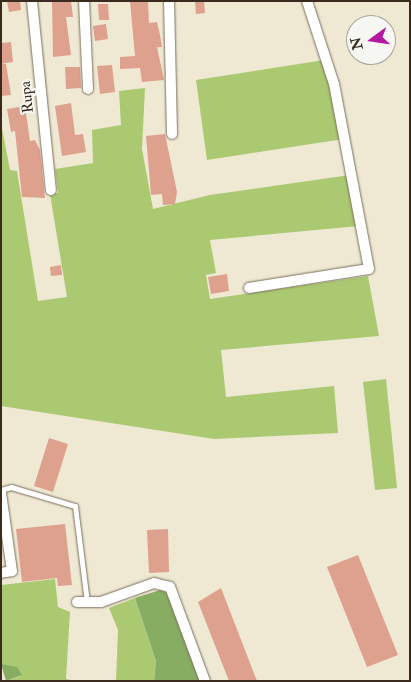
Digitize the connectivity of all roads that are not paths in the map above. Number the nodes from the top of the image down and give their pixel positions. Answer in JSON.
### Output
{"nodes":[{"id":1,"x":32,"y":1,"type":"edge"},
{"id":2,"x":84,"y":1,"type":"edge"},
{"id":3,"x":169,"y":1,"type":"edge"},
{"id":4,"x":307,"y":1,"type":"edge"},
{"id":5,"x":88,"y":89,"type":"dead end"},
{"id":6,"x":172,"y":134,"type":"dead end"},
{"id":7,"x":51,"y":190,"type":"dead end"},
{"id":8,"x":248,"y":288,"type":"dead end"},
{"id":9,"x":1,"y":491,"type":"edge"},
{"id":10,"x":1,"y":573,"type":"edge"},
{"id":11,"x":82,"y":602,"type":"joint"},
{"id":12,"x":206,"y":681,"type":"edge"}],
"edges":[{"from":1,"to":7,"type":"street","name":"Rupa"},
{"from":2,"to":5,"type":"street"},
{"from":3,"to":6,"type":"street"},
{"from":4,"to":8,"type":"street"},
{"from":9,"to":10,"type":"street"},
{"from":9,"to":11,"type":"lane"},
{"from":11,"to":12,"type":"street"}]}
